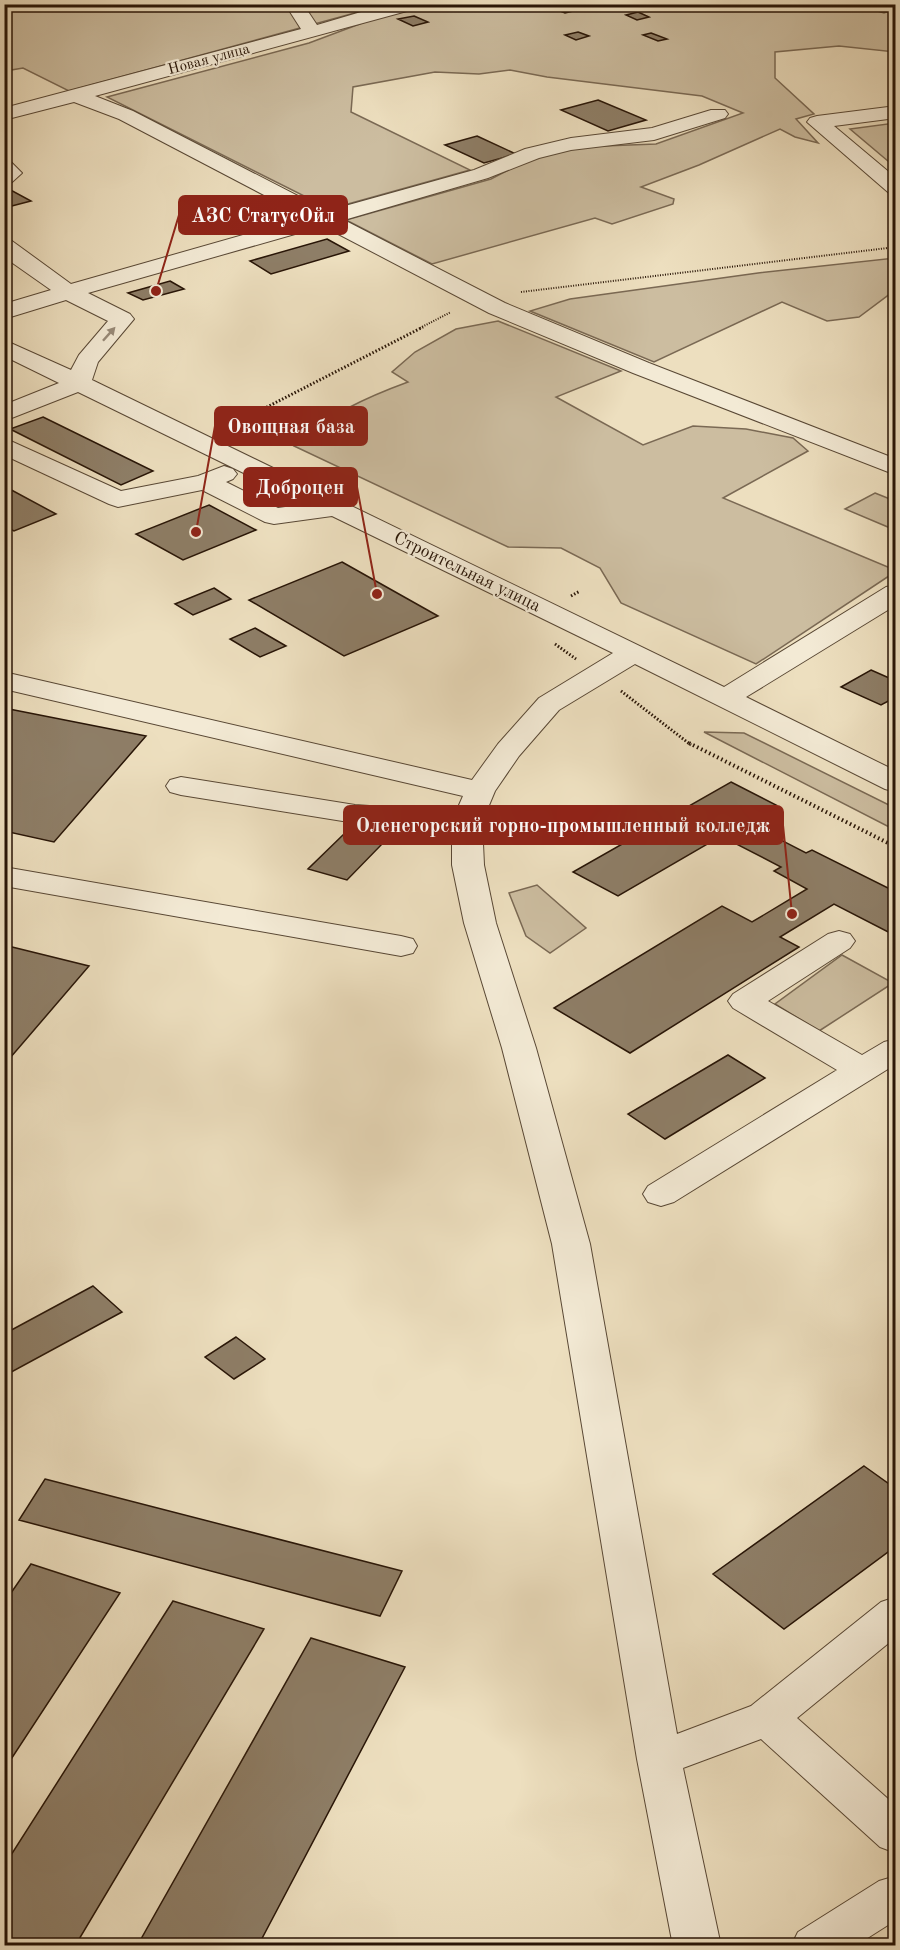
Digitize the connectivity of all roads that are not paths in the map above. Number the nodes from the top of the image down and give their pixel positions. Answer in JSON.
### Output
{"nodes":[{"id":1,"x":294,"y":4,"type":"edge"},
{"id":2,"x":412,"y":4,"type":"edge"},
{"id":3,"x":312,"y":32,"type":"junction"},
{"id":4,"x":77,"y":96,"type":"junction"},
{"id":5,"x":896,"y":112,"type":"edge"},
{"id":6,"x":4,"y":114,"type":"edge"},
{"id":7,"x":718,"y":114,"type":"dead end"},
{"id":8,"x":4,"y":166,"type":"edge"},
{"id":9,"x":4,"y":179,"type":"edge"},
{"id":10,"x":896,"y":189,"type":"edge"},
{"id":11,"x":325,"y":219,"type":"junction"},
{"id":12,"x":4,"y":246,"type":"edge"},
{"id":13,"x":68,"y":292,"type":"junction"},
{"id":14,"x":4,"y":312,"type":"edge"},
{"id":15,"x":4,"y":347,"type":"edge"},
{"id":16,"x":79,"y":383,"type":"junction"},
{"id":17,"x":4,"y":414,"type":"edge"},
{"id":18,"x":4,"y":445,"type":"edge"},
{"id":19,"x":246,"y":464,"type":"junction"},
{"id":20,"x":896,"y":468,"type":"edge"},
{"id":21,"x":205,"y":482,"type":"junction"},
{"id":22,"x":333,"y":508,"type":"junction"},
{"id":23,"x":896,"y":593,"type":"edge"},
{"id":24,"x":634,"y":653,"type":"junction"},
{"id":25,"x":4,"y":680,"type":"edge"},
{"id":26,"x":724,"y":699,"type":"junction"},
{"id":27,"x":896,"y":783,"type":"edge"},
{"id":28,"x":182,"y":786,"type":"dead end"},
{"id":29,"x":473,"y":806,"type":"junction"},
{"id":30,"x":4,"y":876,"type":"edge"},
{"id":31,"x":839,"y":941,"type":"dead end"},
{"id":32,"x":401,"y":946,"type":"dead end"},
{"id":33,"x":896,"y":1049,"type":"edge"},
{"id":34,"x":862,"y":1070,"type":"junction"},
{"id":35,"x":661,"y":1194,"type":"dead end"},
{"id":36,"x":896,"y":1613,"type":"edge"},
{"id":37,"x":767,"y":1718,"type":"junction"},
{"id":38,"x":659,"y":1759,"type":"junction"},
{"id":39,"x":896,"y":1834,"type":"edge"},
{"id":40,"x":896,"y":1895,"type":"edge"},
{"id":41,"x":697,"y":1946,"type":"edge"},
{"id":42,"x":815,"y":1946,"type":"edge"}],
"edges":[{"from":1,"to":3,"type":"street"},
{"from":2,"to":3,"type":"street","name":"Новая улица"},
{"from":3,"to":4,"type":"street","name":"Новая улица"},
{"from":4,"to":6,"type":"street","name":"Новая улица"},
{"from":4,"to":11,"type":"street"},
{"from":5,"to":10,"type":"street"},
{"from":7,"to":11,"type":"street"},
{"from":8,"to":9,"type":"street"},
{"from":11,"to":13,"type":"street"},
{"from":11,"to":20,"type":"street"},
{"from":12,"to":13,"type":"street"},
{"from":13,"to":14,"type":"street"},
{"from":16,"to":13,"type":"street","one_way":true},
{"from":15,"to":16,"type":"street","name":"Строительная улица"},
{"from":16,"to":17,"type":"street"},
{"from":16,"to":19,"type":"street","name":"Строительная улица"},
{"from":18,"to":21,"type":"street"},
{"from":19,"to":21,"type":"street"},
{"from":19,"to":22,"type":"street","name":"Строительная улица"},
{"from":21,"to":22,"type":"street"},
{"from":22,"to":24,"type":"street","name":"Строительная улица"},
{"from":23,"to":26,"type":"street"},
{"from":24,"to":26,"type":"street","name":"Строительная улица"},
{"from":24,"to":29,"type":"street"},
{"from":25,"to":29,"type":"street"},
{"from":26,"to":27,"type":"street","name":"Строительная улица"},
{"from":28,"to":29,"type":"street"},
{"from":29,"to":38,"type":"street"},
{"from":30,"to":32,"type":"street"},
{"from":31,"to":34,"type":"street"},
{"from":33,"to":34,"type":"street"},
{"from":34,"to":35,"type":"street"},
{"from":36,"to":37,"type":"street"},
{"from":37,"to":38,"type":"street"},
{"from":37,"to":39,"type":"street"},
{"from":38,"to":41,"type":"street"},
{"from":40,"to":42,"type":"street"}]}
